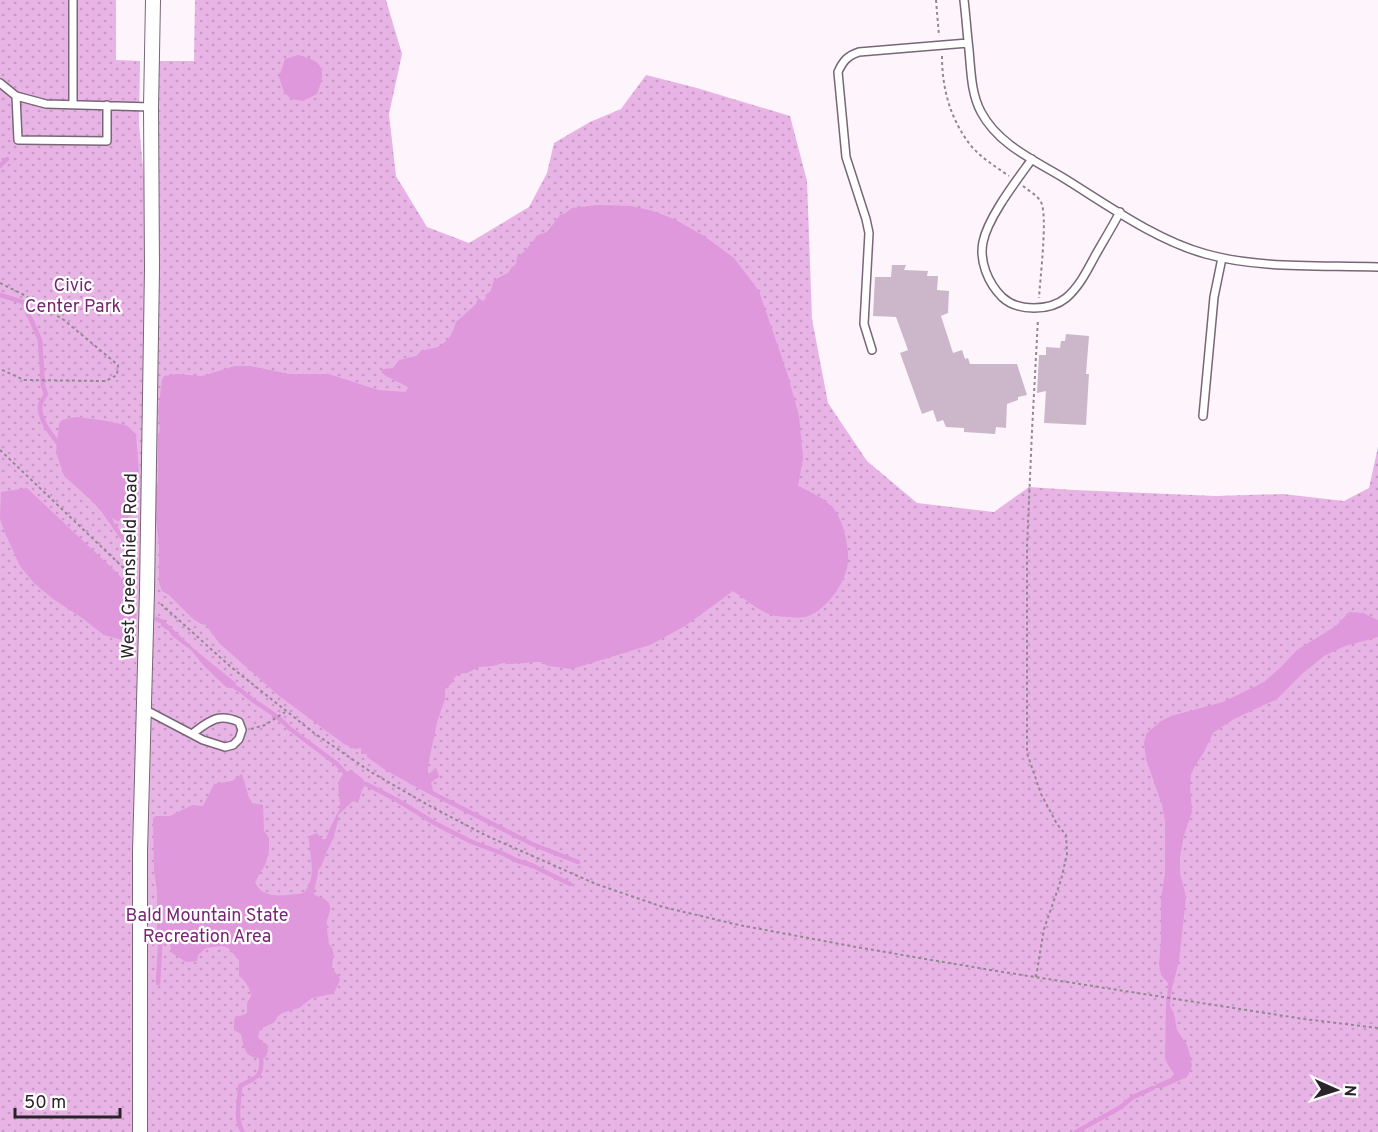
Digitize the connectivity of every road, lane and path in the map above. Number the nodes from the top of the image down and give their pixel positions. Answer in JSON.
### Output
{"nodes":[{"id":1,"x":73,"y":0,"type":"edge"},
{"id":2,"x":153,"y":0,"type":"edge"},
{"id":3,"x":936,"y":0,"type":"edge"},
{"id":4,"x":964,"y":0,"type":"edge"},
{"id":5,"x":939,"y":36,"type":"dead end"},
{"id":6,"x":968,"y":43,"type":"junction"},
{"id":7,"x":942,"y":56,"type":"dead end"},
{"id":8,"x":0,"y":83,"type":"edge"},
{"id":9,"x":16,"y":96,"type":"junction"},
{"id":10,"x":73,"y":104,"type":"junction"},
{"id":11,"x":107,"y":105,"type":"junction"},
{"id":12,"x":151,"y":107,"type":"junction"},
{"id":13,"x":1032,"y":159,"type":"junction"},
{"id":14,"x":1007,"y":175,"type":"dead end"},
{"id":15,"x":1025,"y":187,"type":"dead end"},
{"id":16,"x":1120,"y":212,"type":"junction"},
{"id":17,"x":1222,"y":258,"type":"junction"},
{"id":18,"x":1378,"y":267,"type":"edge"},
{"id":19,"x":0,"y":283,"type":"edge"},
{"id":20,"x":1039,"y":298,"type":"dead end"},
{"id":21,"x":1038,"y":317,"type":"dead end"},
{"id":22,"x":872,"y":350,"type":"dead end"},
{"id":23,"x":0,"y":369,"type":"edge"},
{"id":24,"x":1203,"y":416,"type":"dead end"},
{"id":25,"x":0,"y":450,"type":"edge"},
{"id":26,"x":147,"y":591,"type":"junction"},
{"id":27,"x":144,"y":709,"type":"junction"},
{"id":28,"x":286,"y":711,"type":"junction"},
{"id":29,"x":242,"y":730,"type":"junction"},
{"id":30,"x":192,"y":734,"type":"junction"},
{"id":31,"x":1036,"y":977,"type":"junction"},
{"id":32,"x":1378,"y":1028,"type":"edge"},
{"id":33,"x":140,"y":1132,"type":"edge"}],
"edges":[{"from":1,"to":10,"type":"lane"},
{"from":2,"to":12,"type":"street","name":"West Greenshield Road"},
{"from":3,"to":5,"type":"path"},
{"from":4,"to":6,"type":"lane"},
{"from":6,"to":13,"type":"lane"},
{"from":6,"to":22,"type":"lane"},
{"from":7,"to":14,"type":"path"},
{"from":8,"to":9,"type":"lane"},
{"from":9,"to":10,"type":"lane"},
{"from":9,"to":11,"type":"lane"},
{"from":10,"to":11,"type":"lane"},
{"from":11,"to":12,"type":"lane"},
{"from":12,"to":26,"type":"street","name":"West Greenshield Road"},
{"from":13,"to":16,"type":"lane"},
{"from":13,"to":16,"type":"lane"},
{"from":15,"to":20,"type":"path"},
{"from":16,"to":17,"type":"lane"},
{"from":17,"to":18,"type":"lane"},
{"from":17,"to":24,"type":"lane"},
{"from":19,"to":23,"type":"path"},
{"from":21,"to":31,"type":"path"},
{"from":25,"to":26,"type":"path"},
{"from":26,"to":27,"type":"street","name":"West Greenshield Road"},
{"from":26,"to":28,"type":"path"},
{"from":27,"to":30,"type":"lane"},
{"from":27,"to":33,"type":"street","name":"West Greenshield Road"},
{"from":28,"to":29,"type":"path"},
{"from":28,"to":31,"type":"path"},
{"from":29,"to":30,"type":"lane"},
{"from":29,"to":30,"type":"lane"},
{"from":31,"to":32,"type":"path"}]}
